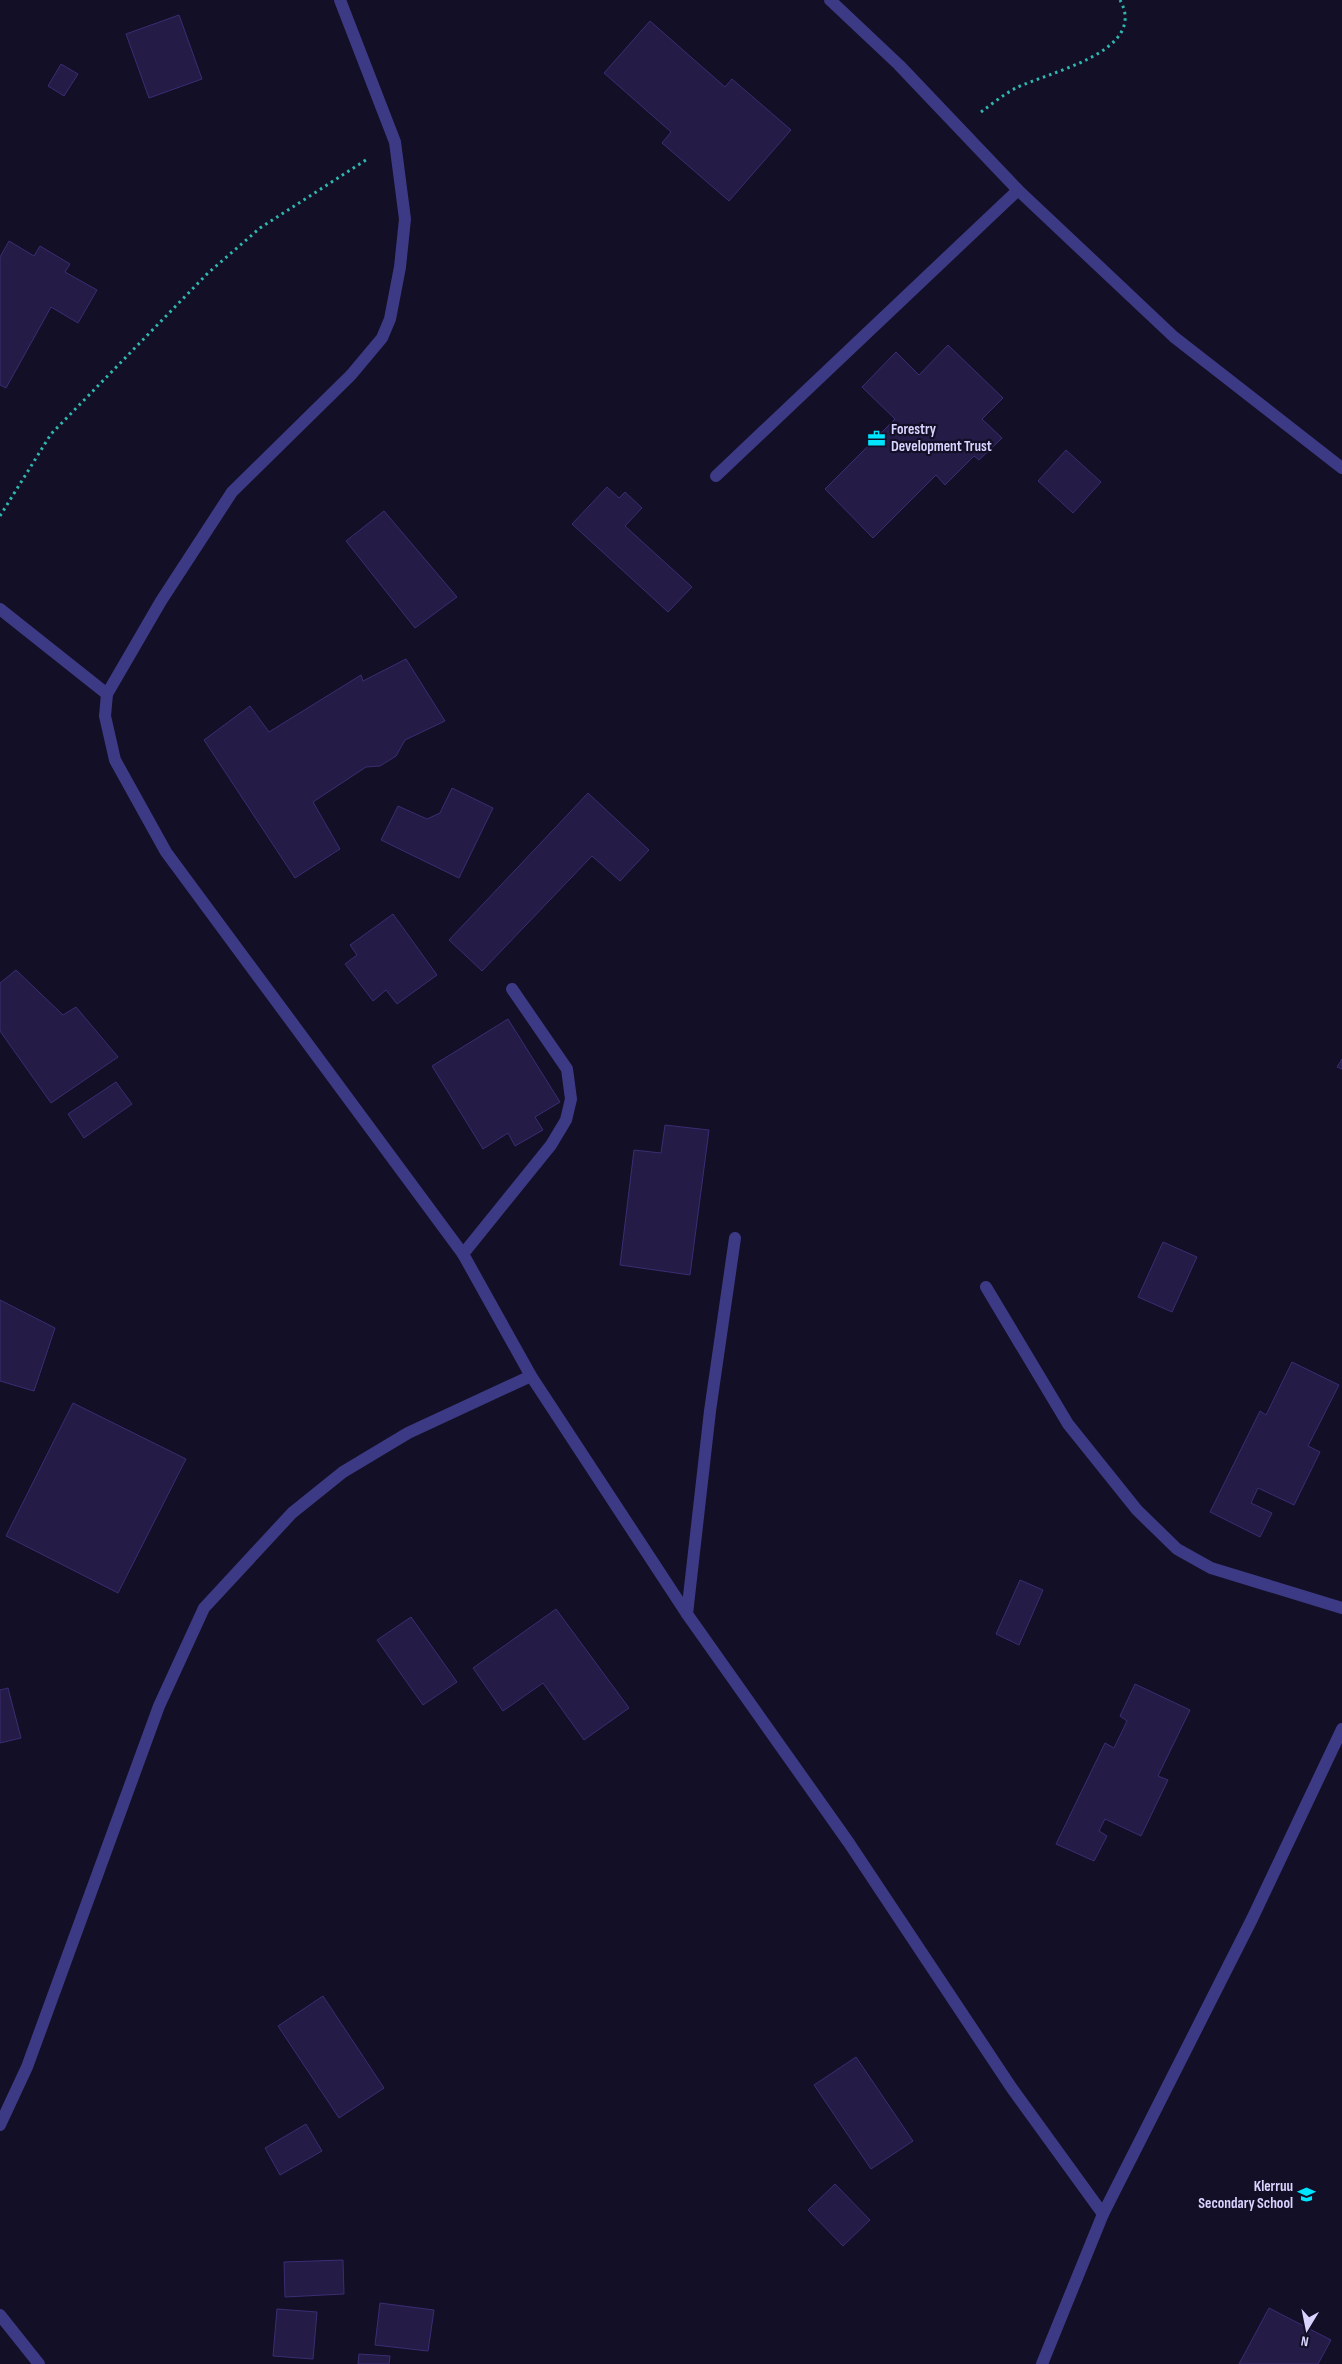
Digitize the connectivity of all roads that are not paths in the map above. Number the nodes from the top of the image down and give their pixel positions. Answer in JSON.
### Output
{"nodes":[{"id":1,"x":340,"y":0,"type":"edge"},
{"id":2,"x":830,"y":0,"type":"edge"},
{"id":3,"x":1018,"y":190,"type":"junction"},
{"id":4,"x":1342,"y":468,"type":"edge"},
{"id":5,"x":716,"y":476,"type":"dead end"},
{"id":6,"x":0,"y":609,"type":"edge"},
{"id":7,"x":107,"y":694,"type":"junction"},
{"id":8,"x":512,"y":989,"type":"dead end"},
{"id":9,"x":735,"y":1238,"type":"dead end"},
{"id":10,"x":463,"y":1254,"type":"junction"},
{"id":11,"x":986,"y":1287,"type":"dead end"},
{"id":12,"x":531,"y":1376,"type":"junction"},
{"id":13,"x":1342,"y":1608,"type":"edge"},
{"id":14,"x":687,"y":1614,"type":"junction"},
{"id":15,"x":1342,"y":1730,"type":"edge"},
{"id":16,"x":0,"y":2125,"type":"edge"},
{"id":17,"x":1103,"y":2214,"type":"junction"},
{"id":18,"x":0,"y":2315,"type":"edge"},
{"id":19,"x":39,"y":2364,"type":"edge"},
{"id":20,"x":1042,"y":2364,"type":"edge"}],
"edges":[{"from":1,"to":7,"type":"street"},
{"from":2,"to":3,"type":"street"},
{"from":3,"to":4,"type":"street"},
{"from":3,"to":5,"type":"street"},
{"from":6,"to":7,"type":"street"},
{"from":7,"to":10,"type":"street"},
{"from":8,"to":10,"type":"street"},
{"from":9,"to":14,"type":"street"},
{"from":10,"to":12,"type":"street"},
{"from":11,"to":13,"type":"street"},
{"from":12,"to":14,"type":"street"},
{"from":12,"to":16,"type":"street"},
{"from":14,"to":17,"type":"street"},
{"from":15,"to":17,"type":"street"},
{"from":17,"to":20,"type":"street"},
{"from":18,"to":19,"type":"street"}]}
